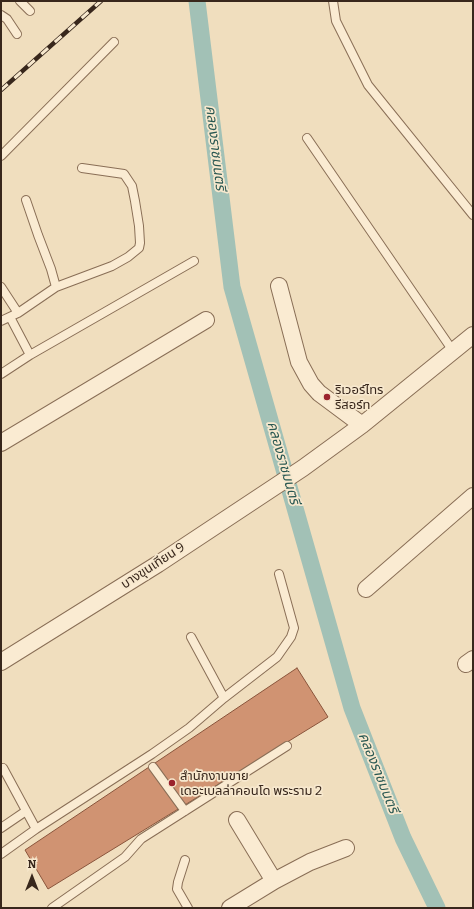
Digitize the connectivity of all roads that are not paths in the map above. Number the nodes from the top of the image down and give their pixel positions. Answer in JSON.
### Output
{"nodes":[{"id":1,"x":20,"y":1,"type":"edge"},
{"id":2,"x":333,"y":1,"type":"edge"},
{"id":3,"x":30,"y":12,"type":"dead end"},
{"id":4,"x":1,"y":15,"type":"edge"},
{"id":5,"x":17,"y":34,"type":"dead end"},
{"id":6,"x":114,"y":42,"type":"dead end"},
{"id":7,"x":307,"y":138,"type":"dead end"},
{"id":8,"x":1,"y":156,"type":"edge"},
{"id":9,"x":82,"y":168,"type":"dead end"},
{"id":10,"x":26,"y":200,"type":"dead end"},
{"id":11,"x":473,"y":215,"type":"edge"},
{"id":12,"x":194,"y":261,"type":"dead end"},
{"id":13,"x":279,"y":286,"type":"dead end"},
{"id":14,"x":1,"y":287,"type":"edge"},
{"id":15,"x":56,"y":287,"type":"junction"},
{"id":16,"x":14,"y":315,"type":"junction"},
{"id":17,"x":206,"y":320,"type":"dead end"},
{"id":18,"x":1,"y":321,"type":"edge"},
{"id":19,"x":473,"y":335,"type":"edge"},
{"id":20,"x":454,"y":351,"type":"junction"},
{"id":21,"x":30,"y":355,"type":"junction"},
{"id":22,"x":1,"y":374,"type":"edge"},
{"id":23,"x":362,"y":425,"type":"junction"},
{"id":24,"x":1,"y":444,"type":"edge"},
{"id":25,"x":473,"y":496,"type":"edge"},
{"id":26,"x":279,"y":574,"type":"dead end"},
{"id":27,"x":366,"y":588,"type":"dead end"},
{"id":28,"x":191,"y":637,"type":"dead end"},
{"id":29,"x":1,"y":662,"type":"edge"},
{"id":30,"x":224,"y":698,"type":"junction"},
{"id":31,"x":287,"y":746,"type":"dead end"},
{"id":32,"x":153,"y":767,"type":"dead end"},
{"id":33,"x":3,"y":768,"type":"dead end"},
{"id":34,"x":26,"y":811,"type":"junction"},
{"id":35,"x":185,"y":811,"type":"junction"},
{"id":36,"x":237,"y":820,"type":"dead end"},
{"id":37,"x":1,"y":828,"type":"edge"},
{"id":38,"x":36,"y":828,"type":"junction"},
{"id":39,"x":346,"y":848,"type":"dead end"},
{"id":40,"x":1,"y":854,"type":"edge"},
{"id":41,"x":185,"y":860,"type":"dead end"},
{"id":42,"x":274,"y":881,"type":"junction"},
{"id":43,"x":52,"y":908,"type":"edge"},
{"id":44,"x":188,"y":908,"type":"edge"},
{"id":45,"x":230,"y":908,"type":"edge"}],
"edges":[{"from":1,"to":3,"type":"lane"},
{"from":2,"to":11,"type":"lane"},
{"from":4,"to":5,"type":"lane"},
{"from":6,"to":8,"type":"lane"},
{"from":7,"to":20,"type":"lane"},
{"from":9,"to":15,"type":"lane"},
{"from":10,"to":15,"type":"lane"},
{"from":12,"to":21,"type":"lane"},
{"from":13,"to":23,"type":"street"},
{"from":14,"to":16,"type":"lane"},
{"from":15,"to":16,"type":"lane"},
{"from":16,"to":18,"type":"lane"},
{"from":16,"to":21,"type":"lane"},
{"from":17,"to":24,"type":"street"},
{"from":19,"to":20,"type":"street","name":"บางขุนเทียน 9"},
{"from":20,"to":23,"type":"street","name":"บางขุนเทียน 9"},
{"from":21,"to":22,"type":"lane"},
{"from":23,"to":29,"type":"street","name":"บางขุนเทียน 9"},
{"from":25,"to":27,"type":"street"},
{"from":26,"to":30,"type":"lane"},
{"from":28,"to":30,"type":"lane"},
{"from":30,"to":38,"type":"lane"},
{"from":31,"to":35,"type":"lane"},
{"from":32,"to":35,"type":"lane"},
{"from":33,"to":34,"type":"lane"},
{"from":34,"to":37,"type":"lane"},
{"from":34,"to":38,"type":"lane"},
{"from":35,"to":43,"type":"lane"},
{"from":36,"to":42,"type":"street"},
{"from":38,"to":40,"type":"lane"},
{"from":39,"to":42,"type":"street"},
{"from":41,"to":44,"type":"lane"},
{"from":42,"to":45,"type":"street"}]}
